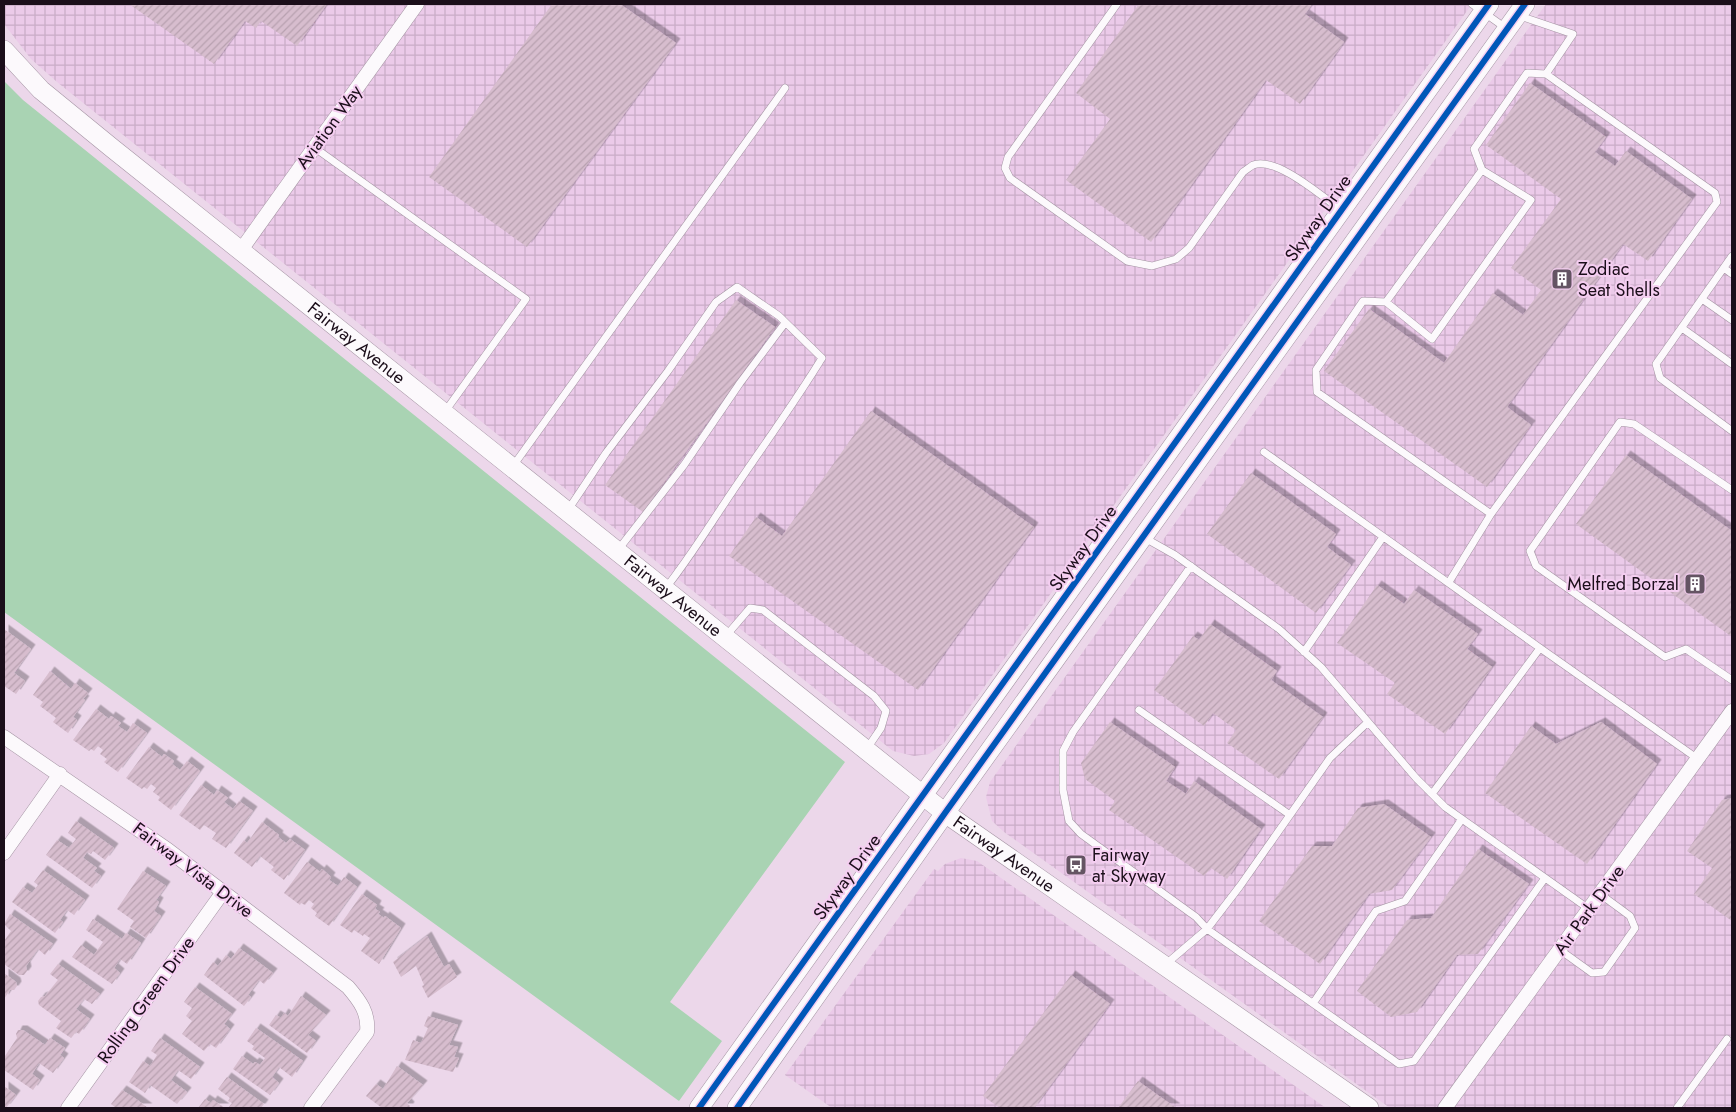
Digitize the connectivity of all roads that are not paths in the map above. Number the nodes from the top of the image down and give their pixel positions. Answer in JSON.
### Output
{"nodes":[{"id":1,"x":417,"y":4,"type":"edge"},
{"id":2,"x":1117,"y":4,"type":"edge"},
{"id":3,"x":1481,"y":7,"type":"edge"},
{"id":4,"x":1517,"y":16,"type":"edge"},
{"id":5,"x":4,"y":50,"type":"edge"},
{"id":6,"x":1546,"y":74,"type":"junction"},
{"id":7,"x":784,"y":88,"type":"dead end"},
{"id":8,"x":315,"y":148,"type":"junction"},
{"id":9,"x":1482,"y":170,"type":"junction"},
{"id":10,"x":1342,"y":210,"type":"junction"},
{"id":11,"x":241,"y":250,"type":"junction"},
{"id":12,"x":1732,"y":256,"type":"edge"},
{"id":13,"x":1724,"y":268,"type":"junction"},
{"id":14,"x":1732,"y":274,"type":"edge"},
{"id":15,"x":1702,"y":299,"type":"junction"},
{"id":16,"x":1386,"y":302,"type":"junction"},
{"id":17,"x":1732,"y":320,"type":"edge"},
{"id":18,"x":785,"y":322,"type":"junction"},
{"id":19,"x":1682,"y":328,"type":"junction"},
{"id":20,"x":1732,"y":364,"type":"edge"},
{"id":21,"x":444,"y":413,"type":"junction"},
{"id":22,"x":1732,"y":431,"type":"edge"},
{"id":23,"x":1264,"y":452,"type":"dead end"},
{"id":24,"x":511,"y":467,"type":"junction"},
{"id":25,"x":1732,"y":490,"type":"edge"},
{"id":26,"x":567,"y":511,"type":"junction"},
{"id":27,"x":1492,"y":514,"type":"junction"},
{"id":28,"x":1143,"y":537,"type":"junction"},
{"id":29,"x":1383,"y":538,"type":"junction"},
{"id":30,"x":617,"y":551,"type":"junction"},
{"id":31,"x":1191,"y":566,"type":"junction"},
{"id":32,"x":1448,"y":582,"type":"junction"},
{"id":33,"x":664,"y":589,"type":"junction"},
{"id":34,"x":725,"y":637,"type":"junction"},
{"id":35,"x":1540,"y":648,"type":"junction"},
{"id":36,"x":1304,"y":652,"type":"junction"},
{"id":37,"x":1732,"y":680,"type":"edge"},
{"id":38,"x":1139,"y":710,"type":"dead end"},
{"id":39,"x":1732,"y":711,"type":"edge"},
{"id":40,"x":1368,"y":722,"type":"junction"},
{"id":41,"x":4,"y":737,"type":"edge"},
{"id":42,"x":866,"y":750,"type":"junction"},
{"id":43,"x":1698,"y":759,"type":"junction"},
{"id":44,"x":60,"y":774,"type":"junction"},
{"id":45,"x":1432,"y":794,"type":"junction"},
{"id":46,"x":924,"y":795,"type":"junction"},
{"id":47,"x":945,"y":813,"type":"junction"},
{"id":48,"x":1290,"y":815,"type":"junction"},
{"id":49,"x":1462,"y":819,"type":"junction"},
{"id":50,"x":4,"y":854,"type":"edge"},
{"id":51,"x":1545,"y":878,"type":"junction"},
{"id":52,"x":223,"y":892,"type":"junction"},
{"id":53,"x":1600,"y":894,"type":"junction"},
{"id":54,"x":1589,"y":909,"type":"junction"},
{"id":55,"x":1207,"y":929,"type":"junction"},
{"id":56,"x":1560,"y":950,"type":"junction"},
{"id":57,"x":1164,"y":966,"type":"junction"},
{"id":58,"x":1314,"y":1002,"type":"junction"},
{"id":59,"x":1727,"y":1039,"type":"dead end"},
{"id":60,"x":1363,"y":1107,"type":"edge"},
{"id":61,"x":68,"y":1108,"type":"edge"},
{"id":62,"x":311,"y":1108,"type":"edge"},
{"id":63,"x":699,"y":1108,"type":"edge"},
{"id":64,"x":737,"y":1108,"type":"edge"},
{"id":65,"x":1445,"y":1108,"type":"edge"},
{"id":66,"x":1677,"y":1108,"type":"edge"}],
"edges":[{"from":1,"to":8,"type":"street","name":"Aviation Way"},
{"from":2,"to":10,"type":"lane"},
{"from":3,"to":4,"type":"lane"},
{"from":3,"to":10,"type":"main road","name":"Skyway Drive"},
{"from":4,"to":6,"type":"lane"},
{"from":4,"to":28,"type":"main road"},
{"from":5,"to":11,"type":"main road","name":"Fairway Avenue"},
{"from":6,"to":9,"type":"lane"},
{"from":6,"to":27,"type":"lane"},
{"from":7,"to":24,"type":"lane"},
{"from":8,"to":11,"type":"street","name":"Aviation Way"},
{"from":8,"to":21,"type":"lane"},
{"from":9,"to":16,"type":"lane"},
{"from":9,"to":16,"type":"lane"},
{"from":10,"to":46,"type":"main road","name":"Skyway Drive"},
{"from":11,"to":21,"type":"main road","name":"Fairway Avenue"},
{"from":12,"to":13,"type":"lane"},
{"from":13,"to":14,"type":"lane"},
{"from":13,"to":15,"type":"lane"},
{"from":15,"to":17,"type":"lane"},
{"from":15,"to":19,"type":"lane"},
{"from":16,"to":27,"type":"lane"},
{"from":18,"to":26,"type":"lane"},
{"from":18,"to":30,"type":"lane"},
{"from":18,"to":33,"type":"lane"},
{"from":19,"to":20,"type":"lane"},
{"from":19,"to":22,"type":"lane"},
{"from":21,"to":24,"type":"main road","name":"Fairway Avenue"},
{"from":23,"to":29,"type":"lane"},
{"from":24,"to":26,"type":"main road","name":"Fairway Avenue"},
{"from":25,"to":37,"type":"lane"},
{"from":26,"to":30,"type":"main road","name":"Fairway Avenue"},
{"from":27,"to":32,"type":"lane"},
{"from":28,"to":31,"type":"lane"},
{"from":28,"to":47,"type":"main road"},
{"from":29,"to":32,"type":"lane"},
{"from":29,"to":36,"type":"lane"},
{"from":30,"to":33,"type":"main road","name":"Fairway Avenue"},
{"from":31,"to":36,"type":"lane"},
{"from":31,"to":55,"type":"lane"},
{"from":32,"to":35,"type":"lane"},
{"from":33,"to":34,"type":"main road","name":"Fairway Avenue"},
{"from":34,"to":42,"type":"main road","name":"Fairway Avenue"},
{"from":34,"to":42,"type":"lane"},
{"from":35,"to":43,"type":"lane"},
{"from":35,"to":45,"type":"lane"},
{"from":36,"to":40,"type":"lane"},
{"from":38,"to":48,"type":"lane"},
{"from":39,"to":43,"type":"street","name":"Air Park Drive"},
{"from":40,"to":45,"type":"lane"},
{"from":40,"to":48,"type":"lane"},
{"from":41,"to":44,"type":"street","name":"Fairway Vista Drive"},
{"from":42,"to":46,"type":"main road","name":"Fairway Avenue"},
{"from":43,"to":53,"type":"street","name":"Air Park Drive"},
{"from":44,"to":50,"type":"street"},
{"from":44,"to":52,"type":"street","name":"Fairway Vista Drive"},
{"from":45,"to":49,"type":"lane"},
{"from":46,"to":47,"type":"main road","name":"Fairway Avenue"},
{"from":46,"to":63,"type":"main road","name":"Skyway Drive"},
{"from":47,"to":57,"type":"main road","name":"Fairway Avenue"},
{"from":47,"to":64,"type":"main road"},
{"from":48,"to":55,"type":"lane"},
{"from":49,"to":51,"type":"lane"},
{"from":49,"to":58,"type":"lane"},
{"from":51,"to":54,"type":"lane"},
{"from":51,"to":58,"type":"lane"},
{"from":52,"to":61,"type":"street","name":"Rolling Green Drive"},
{"from":52,"to":62,"type":"street","name":"Fairway Vista Drive"},
{"from":53,"to":54,"type":"street","name":"Air Park Drive"},
{"from":53,"to":56,"type":"lane"},
{"from":54,"to":56,"type":"street","name":"Air Park Drive"},
{"from":55,"to":57,"type":"lane"},
{"from":55,"to":58,"type":"lane"},
{"from":56,"to":65,"type":"street","name":"Air Park Drive"},
{"from":57,"to":60,"type":"main road","name":"Fairway Avenue"},
{"from":59,"to":66,"type":"lane"}]}
